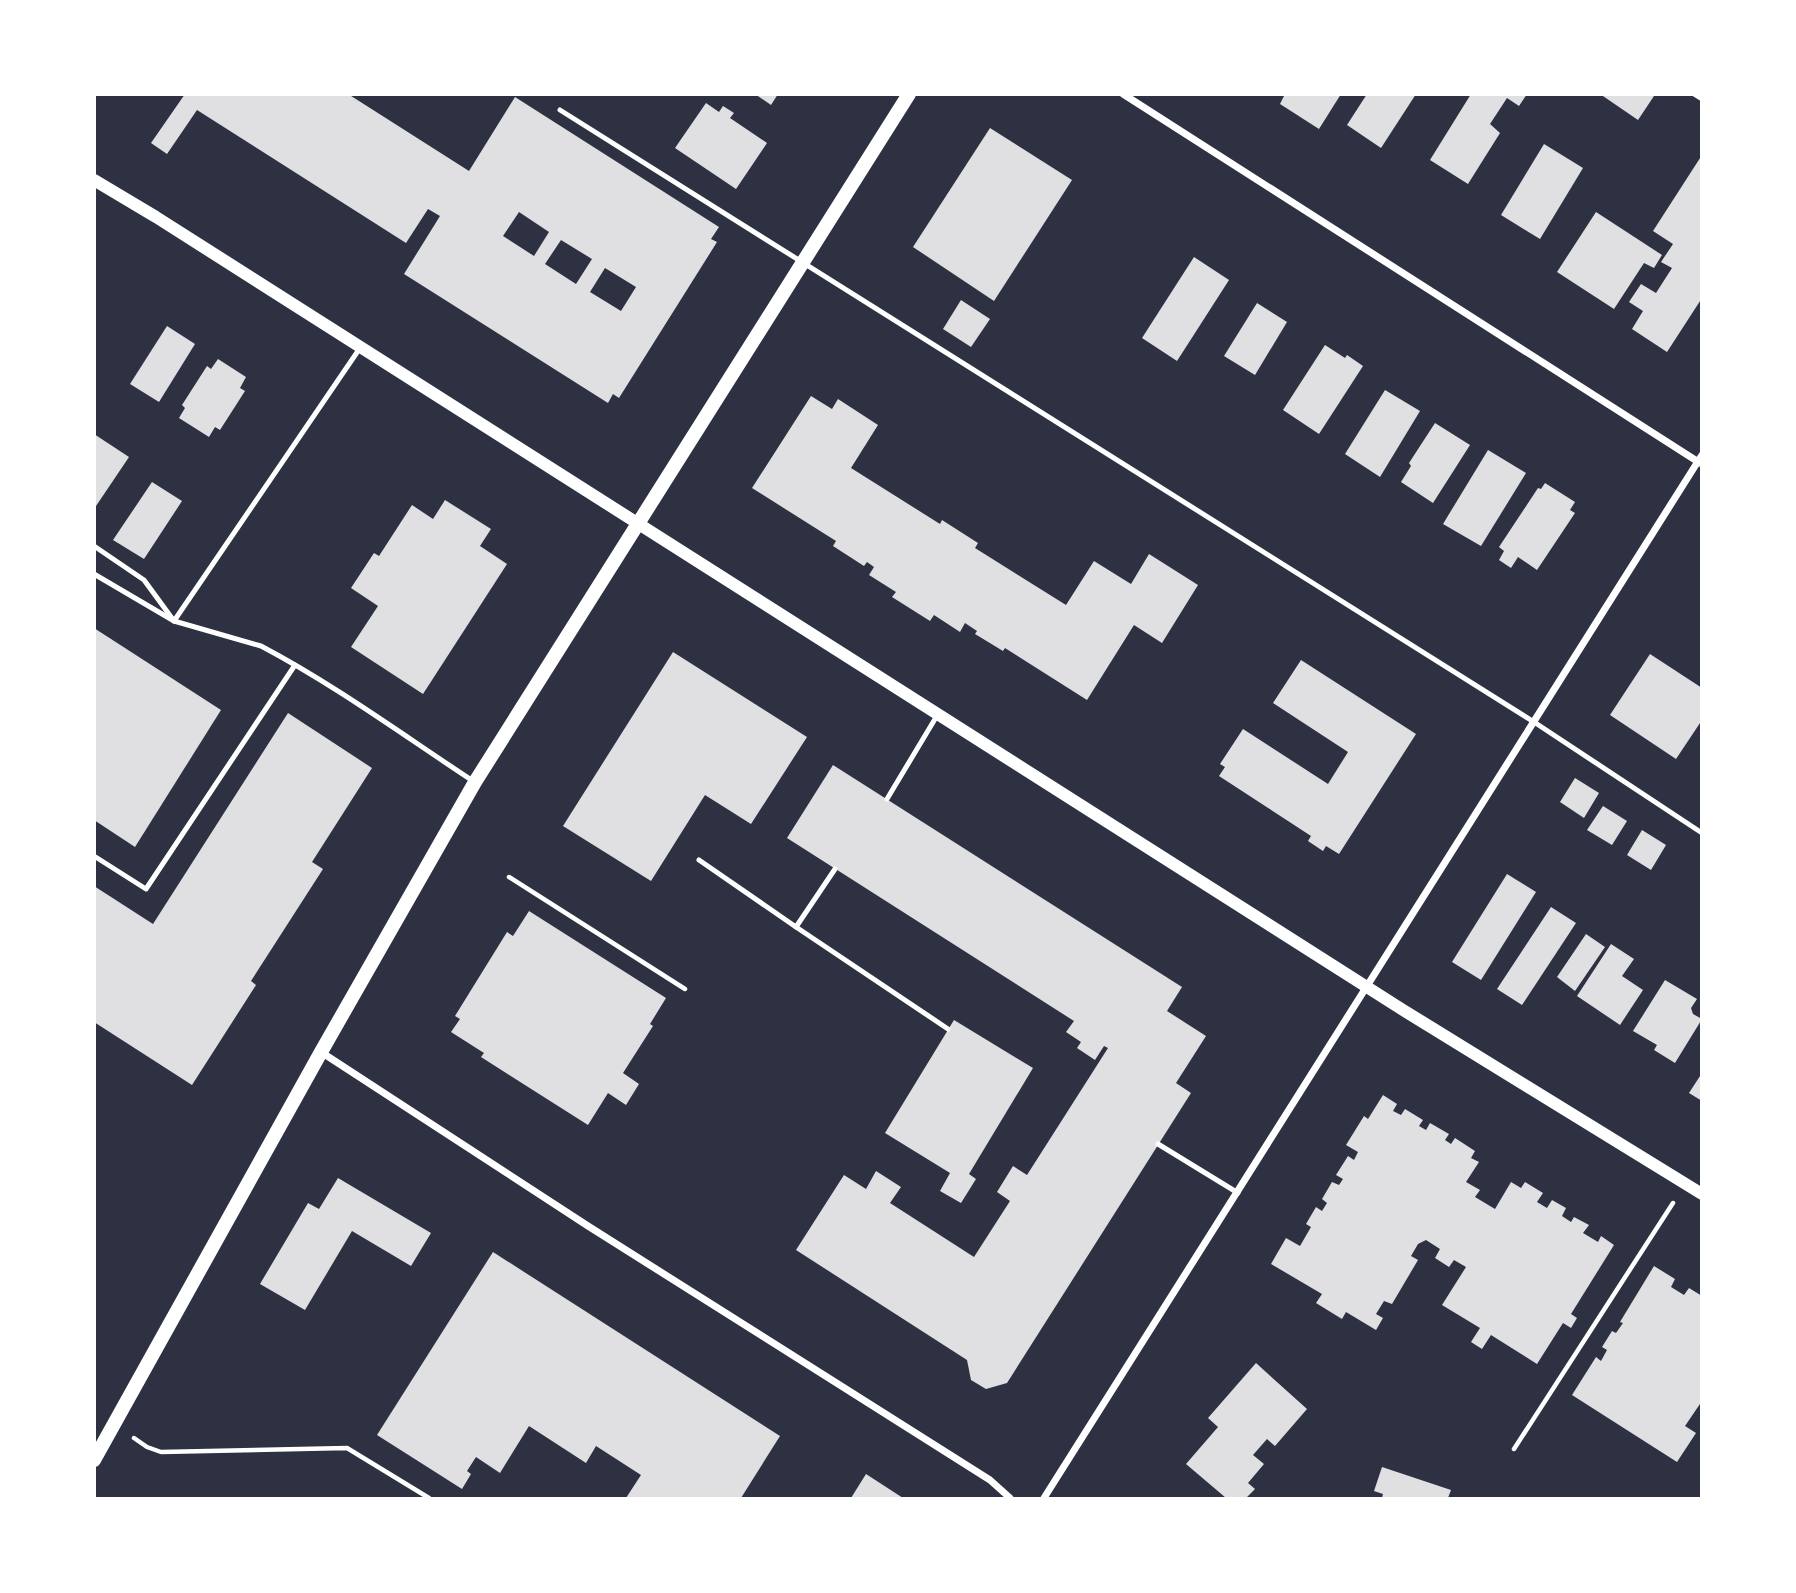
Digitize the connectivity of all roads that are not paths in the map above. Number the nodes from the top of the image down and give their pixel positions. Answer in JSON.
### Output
{"nodes":[{"id":1,"x":909,"y":94,"type":"edge"},
{"id":2,"x":1123,"y":94,"type":"edge"},
{"id":3,"x":1694,"y":94,"type":"edge"},
{"id":4,"x":1702,"y":99,"type":"edge"},
{"id":5,"x":560,"y":110,"type":"dead end"},
{"id":6,"x":94,"y":180,"type":"edge"},
{"id":7,"x":803,"y":262,"type":"junction"},
{"id":8,"x":360,"y":348,"type":"junction"},
{"id":9,"x":1700,"y":460,"type":"edge"},
{"id":10,"x":637,"y":524,"type":"junction"},
{"id":11,"x":94,"y":545,"type":"edge"},
{"id":12,"x":94,"y":574,"type":"edge"},
{"id":13,"x":174,"y":621,"type":"junction"},
{"id":14,"x":295,"y":665,"type":"junction"},
{"id":15,"x":938,"y":714,"type":"junction"},
{"id":16,"x":1534,"y":722,"type":"junction"},
{"id":17,"x":475,"y":782,"type":"junction"},
{"id":18,"x":887,"y":799,"type":"dead end"},
{"id":19,"x":1702,"y":833,"type":"edge"},
{"id":20,"x":94,"y":856,"type":"edge"},
{"id":21,"x":699,"y":860,"type":"dead end"},
{"id":22,"x":835,"y":869,"type":"dead end"},
{"id":23,"x":796,"y":927,"type":"junction"},
{"id":24,"x":1367,"y":988,"type":"junction"},
{"id":25,"x":948,"y":1029,"type":"dead end"},
{"id":26,"x":321,"y":1052,"type":"junction"},
{"id":27,"x":1158,"y":1144,"type":"dead end"},
{"id":28,"x":1238,"y":1194,"type":"junction"},
{"id":29,"x":1702,"y":1194,"type":"edge"},
{"id":30,"x":95,"y":1457,"type":"edge"},
{"id":31,"x":1010,"y":1499,"type":"edge"},
{"id":32,"x":1044,"y":1499,"type":"edge"}],
"edges":[{"from":1,"to":7,"type":"main road"},
{"from":2,"to":9,"type":"street"},
{"from":3,"to":4,"type":"lane"},
{"from":5,"to":7,"type":"lane"},
{"from":6,"to":8,"type":"street"},
{"from":7,"to":10,"type":"main road"},
{"from":7,"to":16,"type":"lane"},
{"from":8,"to":10,"type":"street"},
{"from":8,"to":13,"type":"lane"},
{"from":9,"to":16,"type":"street"},
{"from":10,"to":15,"type":"street"},
{"from":10,"to":17,"type":"main road"},
{"from":11,"to":13,"type":"lane"},
{"from":12,"to":13,"type":"lane"},
{"from":13,"to":14,"type":"lane"},
{"from":14,"to":17,"type":"lane"},
{"from":14,"to":20,"type":"lane"},
{"from":15,"to":18,"type":"lane"},
{"from":15,"to":24,"type":"street"},
{"from":16,"to":19,"type":"lane"},
{"from":16,"to":24,"type":"street"},
{"from":17,"to":26,"type":"main road"},
{"from":21,"to":23,"type":"lane"},
{"from":22,"to":23,"type":"lane"},
{"from":23,"to":25,"type":"lane"},
{"from":24,"to":28,"type":"street"},
{"from":24,"to":29,"type":"street"},
{"from":26,"to":30,"type":"main road"},
{"from":26,"to":31,"type":"street"},
{"from":27,"to":28,"type":"lane"},
{"from":28,"to":32,"type":"street"}]}
